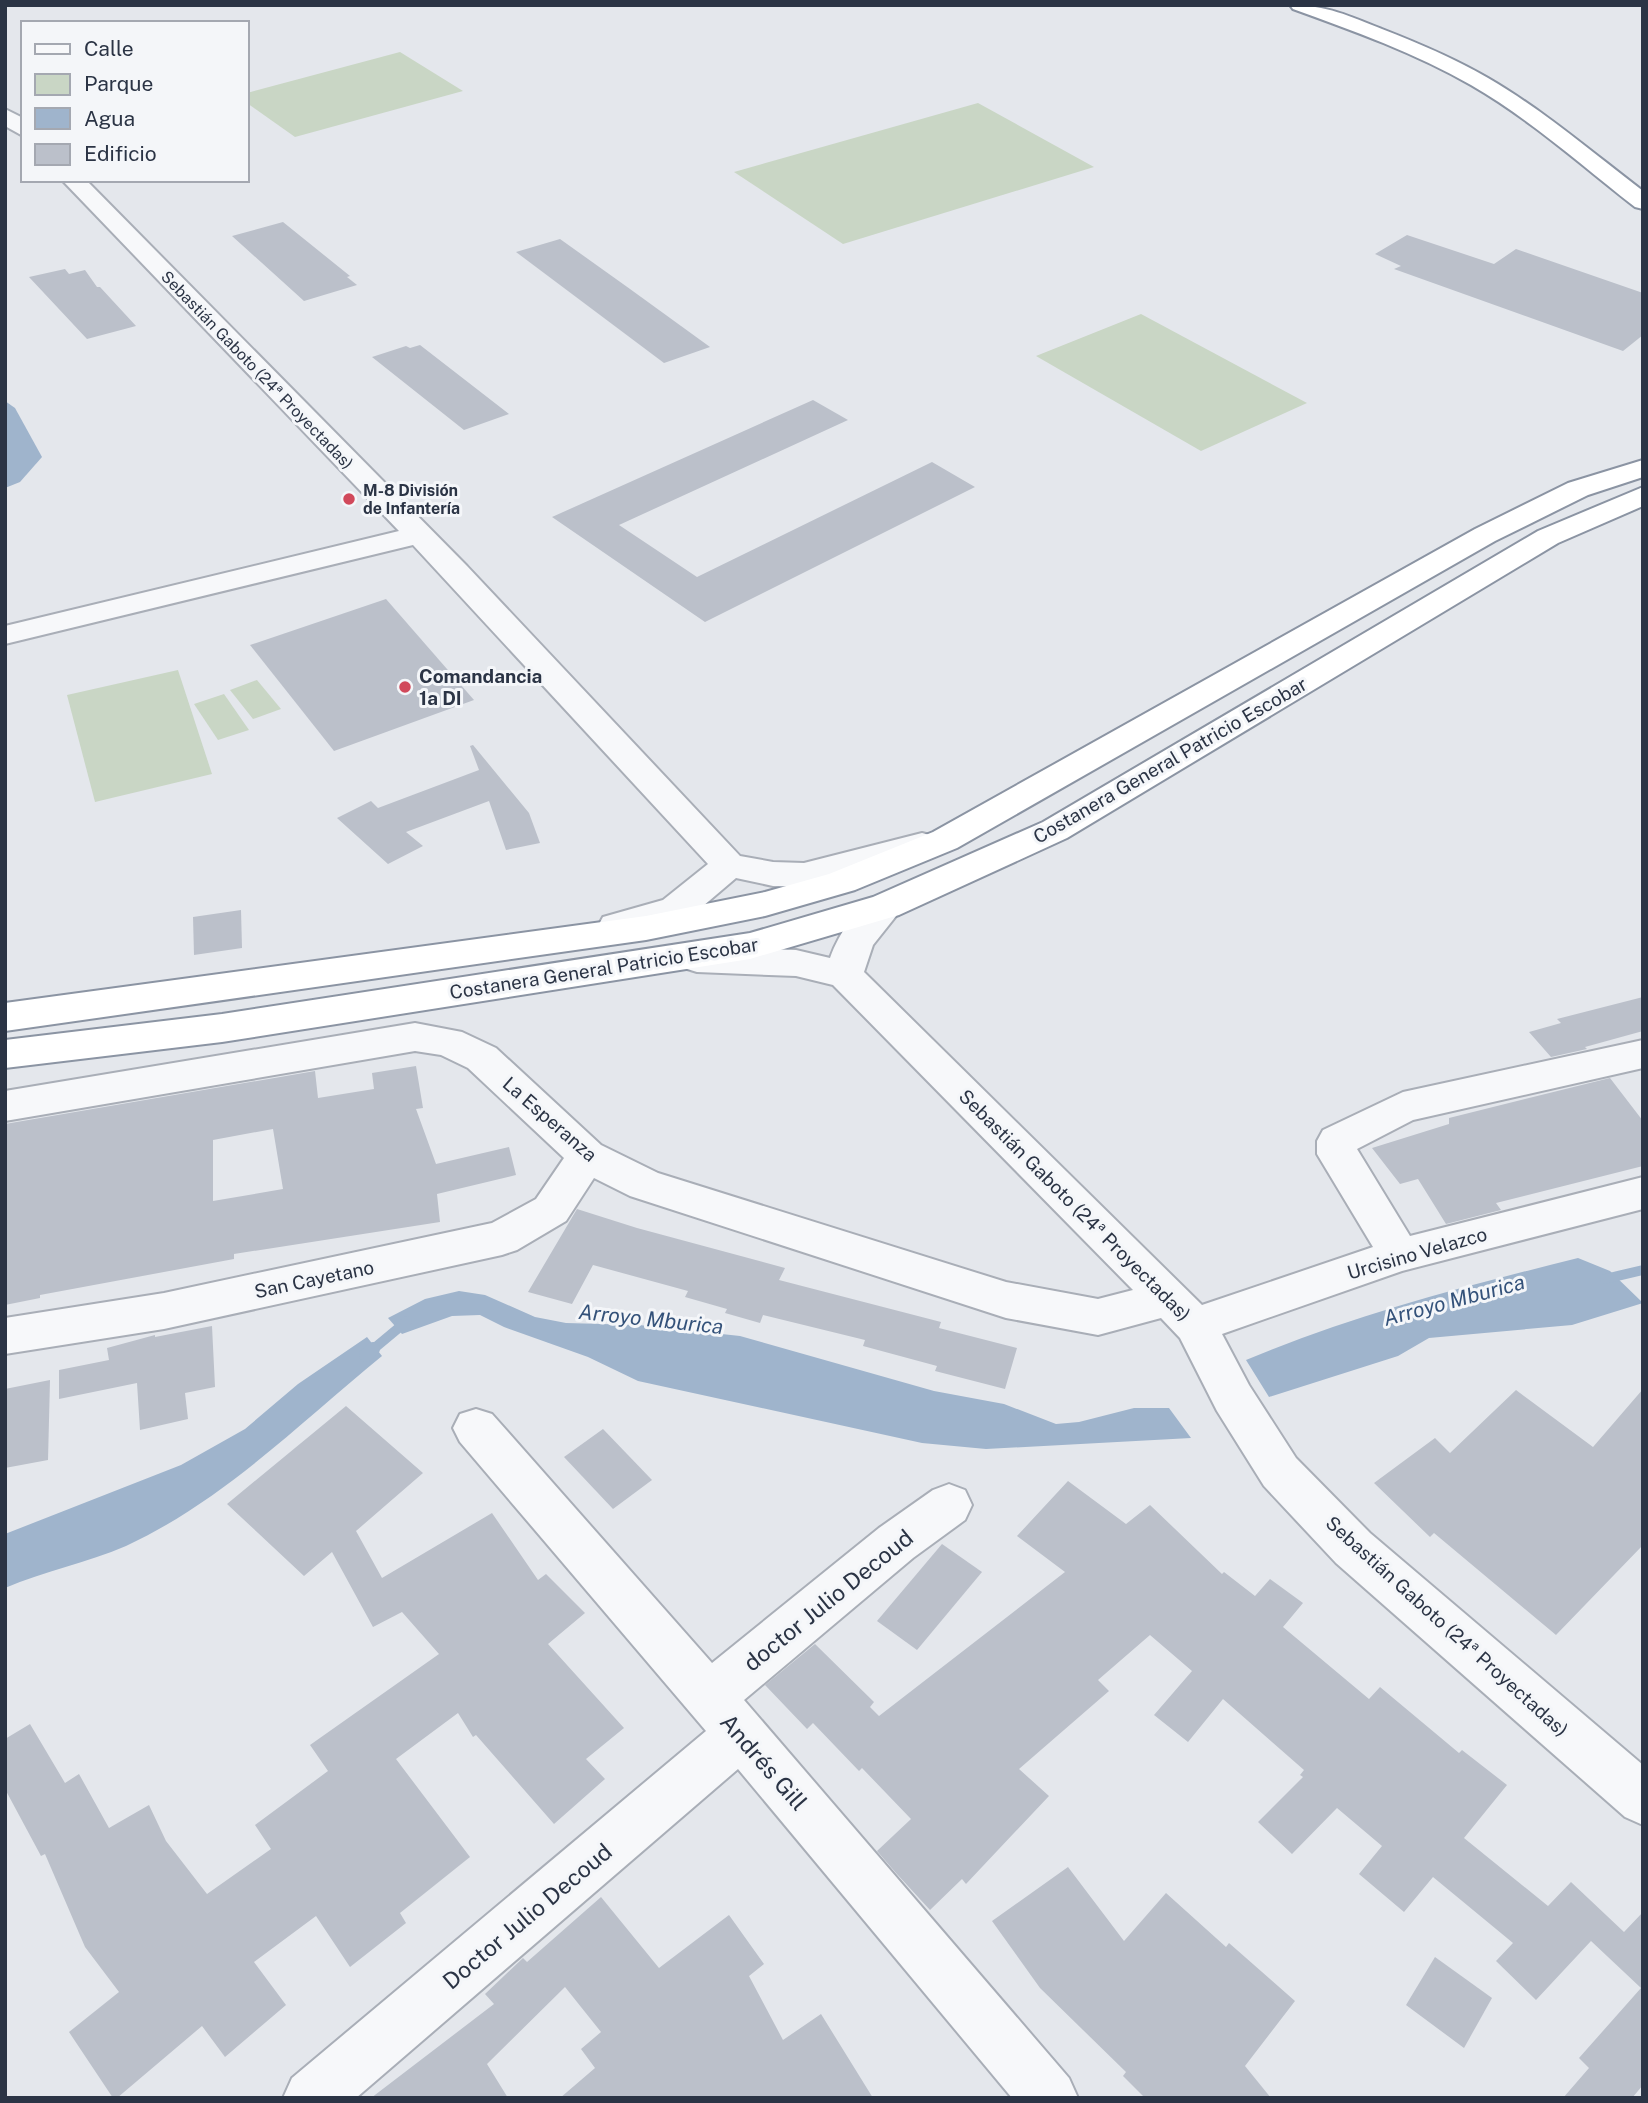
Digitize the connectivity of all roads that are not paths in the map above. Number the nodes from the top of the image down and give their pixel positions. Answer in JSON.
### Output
{"nodes":[{"id":1,"x":1300,"y":5,"type":"edge"},
{"id":2,"x":1336,"y":5,"type":"edge"},
{"id":3,"x":5,"y":115,"type":"edge"},
{"id":4,"x":1578,"y":125,"type":"dead end"},
{"id":5,"x":21,"y":127,"type":"edge"},
{"id":6,"x":75,"y":182,"type":"edge"},
{"id":7,"x":1643,"y":202,"type":"edge"},
{"id":8,"x":1643,"y":468,"type":"edge"},
{"id":9,"x":1643,"y":495,"type":"edge"},
{"id":10,"x":417,"y":535,"type":"junction"},
{"id":11,"x":5,"y":635,"type":"edge"},
{"id":12,"x":945,"y":839,"type":"junction"},
{"id":13,"x":729,"y":866,"type":"junction"},
{"id":14,"x":886,"y":906,"type":"junction"},
{"id":15,"x":589,"y":937,"type":"junction"},
{"id":16,"x":670,"y":959,"type":"junction"},
{"id":17,"x":845,"y":975,"type":"junction"},
{"id":18,"x":5,"y":1017,"type":"edge"},
{"id":19,"x":5,"y":1054,"type":"edge"},
{"id":20,"x":1643,"y":1054,"type":"edge"},
{"id":21,"x":5,"y":1107,"type":"edge"},
{"id":22,"x":587,"y":1156,"type":"junction"},
{"id":23,"x":1643,"y":1192,"type":"edge"},
{"id":24,"x":1400,"y":1255,"type":"junction"},
{"id":25,"x":1182,"y":1312,"type":"junction"},
{"id":26,"x":5,"y":1336,"type":"edge"},
{"id":27,"x":476,"y":1428,"type":"dead end"},
{"id":28,"x":949,"y":1505,"type":"dead end"},
{"id":29,"x":725,"y":1715,"type":"junction"},
{"id":30,"x":1643,"y":1799,"type":"edge"},
{"id":31,"x":312,"y":2098,"type":"edge"},
{"id":32,"x":1049,"y":2098,"type":"edge"}],
"edges":[{"from":1,"to":7,"type":"highway"},
{"from":2,"to":4,"type":"highway"},
{"from":3,"to":5,"type":"street"},
{"from":6,"to":10,"type":"street","name":"Sebastián Gaboto (24ª Proyectadas)"},
{"from":8,"to":12,"type":"highway","name":"Costanera General Patricio Escobar"},
{"from":9,"to":14,"type":"highway","name":"Costanera General Patricio Escobar"},
{"from":10,"to":11,"type":"street"},
{"from":10,"to":13,"type":"street","name":"Sebastián Gaboto (24ª Proyectadas)"},
{"from":12,"to":13,"type":"street"},
{"from":12,"to":15,"type":"highway","name":"Costanera General Patricio Escobar"},
{"from":13,"to":15,"type":"street"},
{"from":14,"to":16,"type":"highway","name":"Costanera General Patricio Escobar"},
{"from":14,"to":17,"type":"street"},
{"from":15,"to":18,"type":"highway","name":"Costanera General Patricio Escobar"},
{"from":16,"to":17,"type":"street"},
{"from":16,"to":19,"type":"highway","name":"Costanera General Patricio Escobar"},
{"from":17,"to":25,"type":"street","name":"Sebastián Gaboto (24ª Proyectadas)"},
{"from":20,"to":24,"type":"street"},
{"from":21,"to":22,"type":"street","name":"La Esperanza"},
{"from":22,"to":25,"type":"street","name":"La Esperanza"},
{"from":22,"to":26,"type":"street","name":"San Cayetano"},
{"from":23,"to":24,"type":"street","name":"Urcisino Velazco"},
{"from":24,"to":25,"type":"street","name":"Urcisino Velazco"},
{"from":25,"to":30,"type":"street","name":"Sebastián Gaboto (24ª Proyectadas)"},
{"from":27,"to":29,"type":"street","name":"Andrés Gill"},
{"from":28,"to":29,"type":"street","name":"doctor Julio Decoud"},
{"from":29,"to":31,"type":"street","name":"Doctor Julio Decoud"},
{"from":29,"to":32,"type":"street","name":"Andrés Gill"}]}
